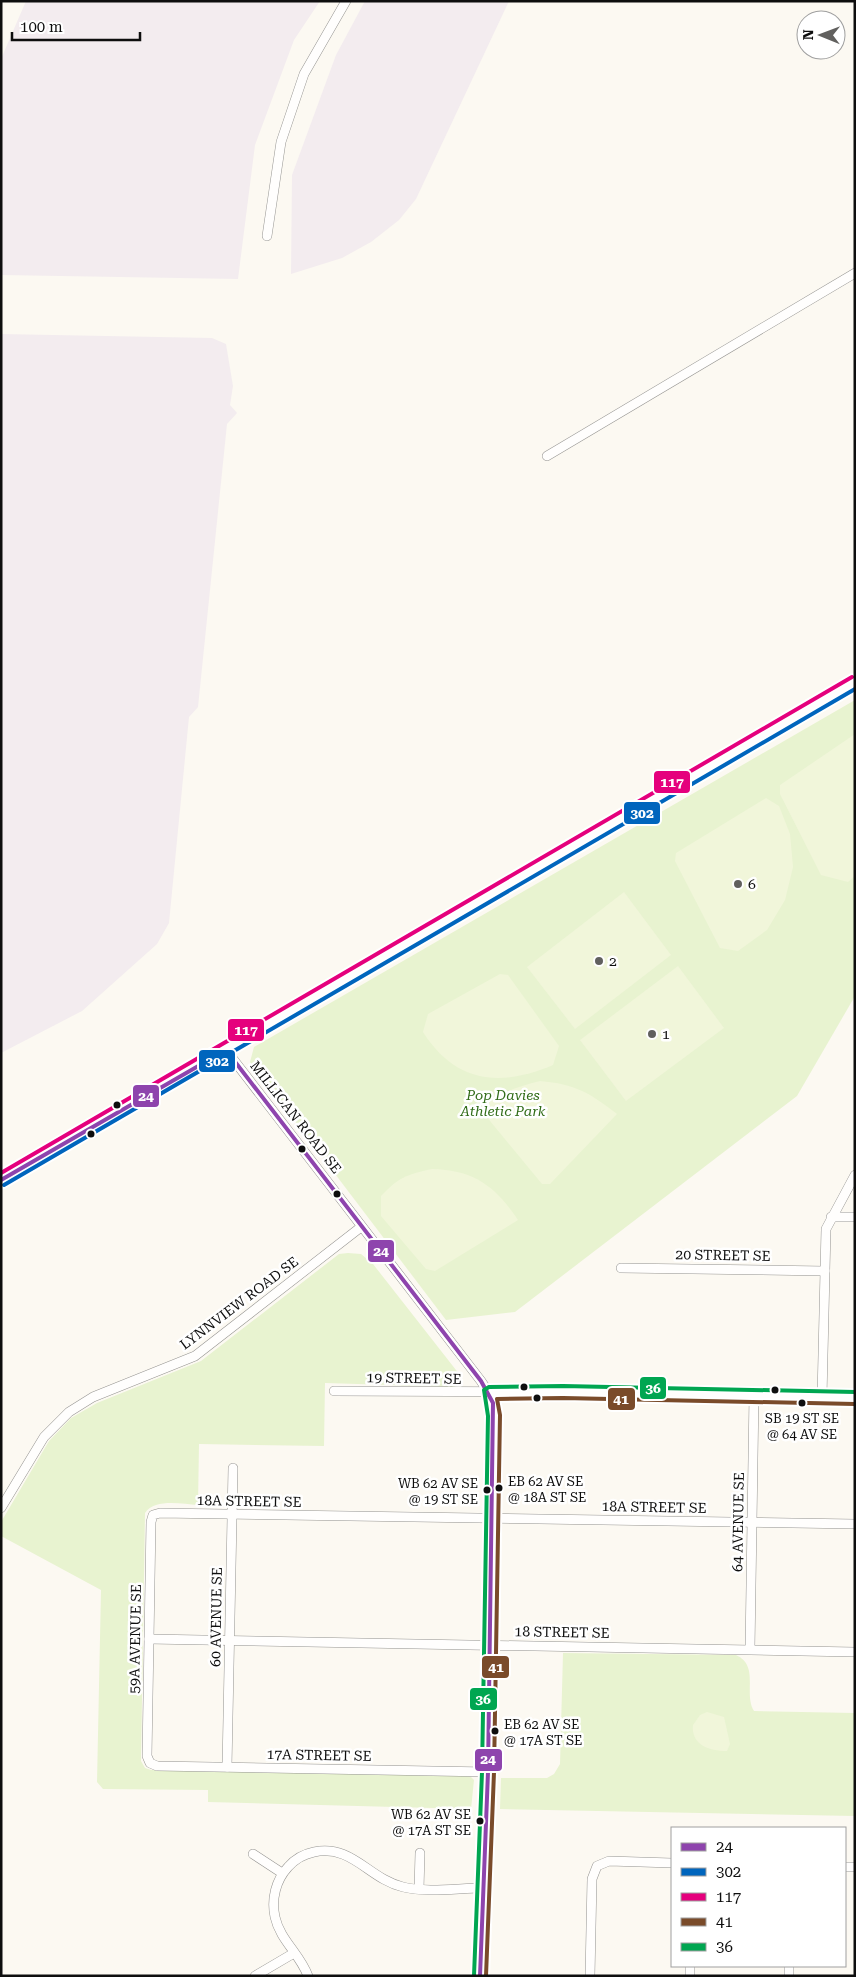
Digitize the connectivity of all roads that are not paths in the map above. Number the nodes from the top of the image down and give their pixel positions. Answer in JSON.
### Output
{"nodes":[{"id":1,"x":346,"y":1,"type":"edge"},
{"id":2,"x":267,"y":236,"type":"dead end"},
{"id":3,"x":855,"y":273,"type":"edge"},
{"id":4,"x":547,"y":456,"type":"dead end"},
{"id":5,"x":855,"y":682,"type":"edge"},
{"id":6,"x":226,"y":1050,"type":"junction"},
{"id":7,"x":855,"y":1175,"type":"edge"},
{"id":8,"x":1,"y":1180,"type":"edge"},
{"id":9,"x":831,"y":1217,"type":"junction"},
{"id":10,"x":855,"y":1218,"type":"edge"},
{"id":11,"x":361,"y":1227,"type":"junction"},
{"id":12,"x":621,"y":1268,"type":"dead end"},
{"id":13,"x":825,"y":1271,"type":"junction"},
{"id":14,"x":334,"y":1391,"type":"dead end"},
{"id":15,"x":489,"y":1393,"type":"junction"},
{"id":16,"x":754,"y":1395,"type":"junction"},
{"id":17,"x":822,"y":1397,"type":"junction"},
{"id":18,"x":855,"y":1398,"type":"edge"},
{"id":19,"x":233,"y":1468,"type":"dead end"},
{"id":20,"x":1,"y":1508,"type":"edge"},
{"id":21,"x":232,"y":1514,"type":"junction"},
{"id":22,"x":153,"y":1515,"type":"joint"},
{"id":23,"x":492,"y":1518,"type":"junction"},
{"id":24,"x":752,"y":1522,"type":"junction"},
{"id":25,"x":855,"y":1524,"type":"edge"},
{"id":26,"x":149,"y":1639,"type":"junction"},
{"id":27,"x":230,"y":1640,"type":"junction"},
{"id":28,"x":490,"y":1645,"type":"junction"},
{"id":29,"x":750,"y":1649,"type":"junction"},
{"id":30,"x":855,"y":1652,"type":"edge"},
{"id":31,"x":150,"y":1762,"type":"joint"},
{"id":32,"x":227,"y":1767,"type":"junction"},
{"id":33,"x":488,"y":1772,"type":"junction"},
{"id":34,"x":420,"y":1853,"type":"dead end"},
{"id":35,"x":253,"y":1854,"type":"dead end"},
{"id":36,"x":671,"y":1864,"type":"edge"},
{"id":37,"x":282,"y":1873,"type":"junction"},
{"id":38,"x":483,"y":1888,"type":"junction"},
{"id":39,"x":419,"y":1889,"type":"junction"},
{"id":40,"x":294,"y":1953,"type":"junction"},
{"id":41,"x":255,"y":1976,"type":"edge"},
{"id":42,"x":308,"y":1976,"type":"edge"},
{"id":43,"x":480,"y":1976,"type":"edge"},
{"id":44,"x":590,"y":1976,"type":"edge"}],
"edges":[{"from":1,"to":2,"type":"street"},
{"from":3,"to":4,"type":"street"},
{"from":5,"to":6,"type":"street"},
{"from":6,"to":8,"type":"street"},
{"from":6,"to":11,"type":"street","name":"MILLICAN ROAD SE"},
{"from":7,"to":9,"type":"street"},
{"from":9,"to":10,"type":"street"},
{"from":9,"to":13,"type":"street"},
{"from":11,"to":15,"type":"street","name":"MILLICAN ROAD SE"},
{"from":11,"to":20,"type":"street","name":"LYNNVIEW ROAD SE"},
{"from":12,"to":13,"type":"street","name":"20 STREET SE"},
{"from":13,"to":17,"type":"street"},
{"from":14,"to":15,"type":"street","name":"19 STREET SE"},
{"from":15,"to":16,"type":"street","name":"19 STREET SE"},
{"from":15,"to":23,"type":"street"},
{"from":16,"to":17,"type":"street","name":"19 STREET SE"},
{"from":16,"to":24,"type":"street","name":"64 AVENUE SE"},
{"from":17,"to":18,"type":"street","name":"19 STREET SE"},
{"from":19,"to":21,"type":"street","name":"60 AVENUE SE"},
{"from":21,"to":22,"type":"street","name":"18A STREET SE"},
{"from":21,"to":23,"type":"street","name":"18A STREET SE"},
{"from":21,"to":27,"type":"street","name":"60 AVENUE SE"},
{"from":22,"to":26,"type":"street","name":"59A AVENUE SE"},
{"from":23,"to":24,"type":"street","name":"18A STREET SE"},
{"from":23,"to":28,"type":"street"},
{"from":24,"to":25,"type":"street","name":"18A STREET SE"},
{"from":24,"to":29,"type":"street","name":"64 AVENUE SE"},
{"from":26,"to":27,"type":"street","name":"18 STREET SE"},
{"from":26,"to":31,"type":"street","name":"59A AVENUE SE"},
{"from":27,"to":28,"type":"street","name":"18 STREET SE"},
{"from":27,"to":32,"type":"street","name":"60 AVENUE SE"},
{"from":28,"to":29,"type":"street","name":"18 STREET SE"},
{"from":28,"to":33,"type":"street"},
{"from":29,"to":30,"type":"street","name":"18 STREET SE"},
{"from":31,"to":32,"type":"street","name":"17A STREET SE"},
{"from":32,"to":33,"type":"street","name":"17A STREET SE"},
{"from":33,"to":38,"type":"street"},
{"from":34,"to":39,"type":"street"},
{"from":35,"to":37,"type":"street"},
{"from":36,"to":44,"type":"street"},
{"from":37,"to":39,"type":"street"},
{"from":37,"to":40,"type":"street"},
{"from":38,"to":39,"type":"street"},
{"from":38,"to":43,"type":"street"},
{"from":40,"to":41,"type":"street"},
{"from":40,"to":42,"type":"street"}]}
